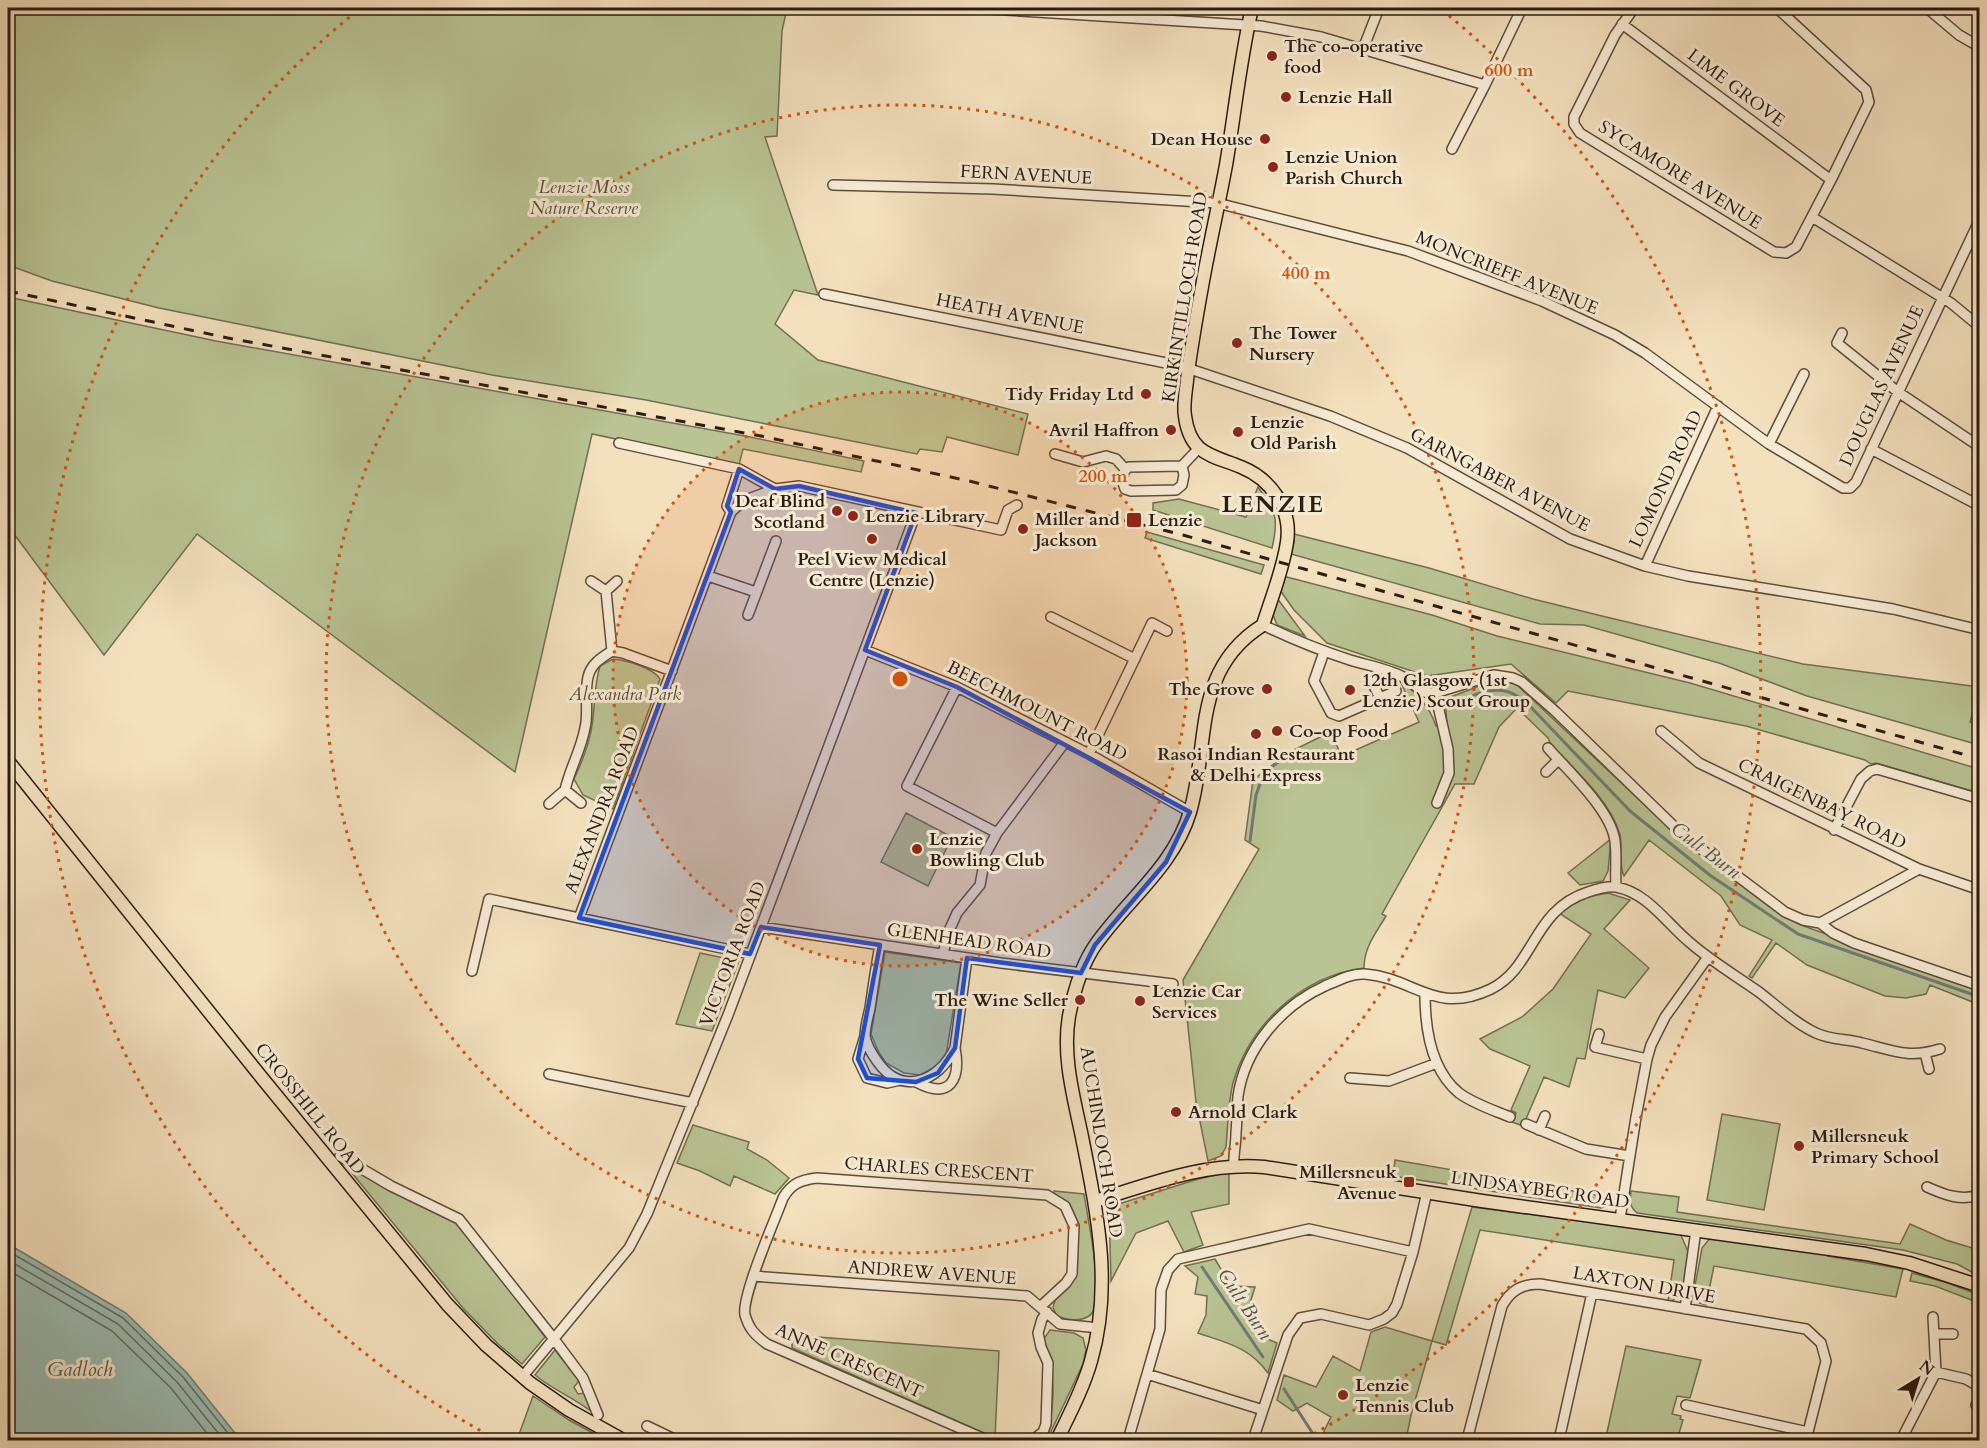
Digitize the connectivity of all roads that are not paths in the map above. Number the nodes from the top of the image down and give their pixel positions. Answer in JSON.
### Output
{"nodes":[{"id":1,"x":974,"y":8,"type":"edge"},
{"id":2,"x":1252,"y":8,"type":"edge"},
{"id":3,"x":1379,"y":8,"type":"edge"},
{"id":4,"x":1522,"y":8,"type":"edge"},
{"id":5,"x":1634,"y":8,"type":"edge"},
{"id":6,"x":1776,"y":8,"type":"edge"},
{"id":7,"x":1927,"y":8,"type":"edge"},
{"id":8,"x":1248,"y":24,"type":"junction"},
{"id":9,"x":1622,"y":24,"type":"junction"},
{"id":10,"x":1980,"y":47,"type":"edge"},
{"id":11,"x":1363,"y":49,"type":"junction"},
{"id":12,"x":1485,"y":84,"type":"junction"},
{"id":13,"x":1452,"y":149,"type":"dead end"},
{"id":14,"x":1831,"y":180,"type":"junction"},
{"id":15,"x":833,"y":185,"type":"dead end"},
{"id":16,"x":1217,"y":203,"type":"junction"},
{"id":17,"x":1812,"y":217,"type":"junction"},
{"id":18,"x":1980,"y":219,"type":"edge"},
{"id":19,"x":824,"y":294,"type":"dead end"},
{"id":20,"x":1942,"y":297,"type":"junction"},
{"id":21,"x":1980,"y":327,"type":"edge"},
{"id":22,"x":1842,"y":333,"type":"dead end"},
{"id":23,"x":1189,"y":368,"type":"junction"},
{"id":24,"x":1804,"y":374,"type":"dead end"},
{"id":25,"x":1898,"y":392,"type":"junction"},
{"id":26,"x":1718,"y":406,"type":"junction"},
{"id":27,"x":619,"y":443,"type":"dead end"},
{"id":28,"x":1769,"y":444,"type":"junction"},
{"id":29,"x":1980,"y":447,"type":"edge"},
{"id":30,"x":1199,"y":448,"type":"junction"},
{"id":31,"x":1871,"y":449,"type":"junction"},
{"id":32,"x":1055,"y":454,"type":"dead end"},
{"id":33,"x":1182,"y":466,"type":"junction"},
{"id":34,"x":739,"y":469,"type":"junction"},
{"id":35,"x":1125,"y":469,"type":"junction"},
{"id":36,"x":1850,"y":488,"type":"joint"},
{"id":37,"x":775,"y":489,"type":"junction"},
{"id":38,"x":1017,"y":505,"type":"dead end"},
{"id":39,"x":1980,"y":506,"type":"edge"},
{"id":40,"x":731,"y":512,"type":"junction"},
{"id":41,"x":916,"y":513,"type":"junction"},
{"id":42,"x":776,"y":541,"type":"dead end"},
{"id":43,"x":1645,"y":566,"type":"junction"},
{"id":44,"x":708,"y":576,"type":"junction"},
{"id":45,"x":591,"y":581,"type":"dead end"},
{"id":46,"x":617,"y":581,"type":"dead end"},
{"id":47,"x":606,"y":591,"type":"junction"},
{"id":48,"x":756,"y":592,"type":"junction"},
{"id":49,"x":748,"y":615,"type":"dead end"},
{"id":50,"x":1051,"y":617,"type":"dead end"},
{"id":51,"x":1263,"y":625,"type":"junction"},
{"id":52,"x":1980,"y":630,"type":"edge"},
{"id":53,"x":1167,"y":631,"type":"dead end"},
{"id":54,"x":865,"y":650,"type":"junction"},
{"id":55,"x":612,"y":651,"type":"junction"},
{"id":56,"x":1323,"y":652,"type":"junction"},
{"id":57,"x":1135,"y":659,"type":"junction"},
{"id":58,"x":672,"y":671,"type":"junction"},
{"id":59,"x":1373,"y":684,"type":"dead end"},
{"id":60,"x":957,"y":687,"type":"junction"},
{"id":61,"x":1396,"y":691,"type":"dead end"},
{"id":62,"x":1435,"y":693,"type":"junction"},
{"id":63,"x":1380,"y":698,"type":"junction"},
{"id":64,"x":1660,"y":731,"type":"dead end"},
{"id":65,"x":1065,"y":742,"type":"junction"},
{"id":66,"x":1548,"y":748,"type":"dead end"},
{"id":67,"x":1089,"y":754,"type":"junction"},
{"id":68,"x":1558,"y":760,"type":"junction"},
{"id":69,"x":8,"y":761,"type":"edge"},
{"id":70,"x":1546,"y":771,"type":"dead end"},
{"id":71,"x":565,"y":790,"type":"junction"},
{"id":72,"x":1980,"y":799,"type":"edge"},
{"id":73,"x":581,"y":803,"type":"dead end"},
{"id":74,"x":1437,"y":803,"type":"dead end"},
{"id":75,"x":549,"y":804,"type":"dead end"},
{"id":76,"x":1190,"y":812,"type":"junction"},
{"id":77,"x":1834,"y":830,"type":"junction"},
{"id":78,"x":997,"y":833,"type":"junction"},
{"id":79,"x":1919,"y":869,"type":"junction"},
{"id":80,"x":1616,"y":887,"type":"junction"},
{"id":81,"x":1980,"y":890,"type":"edge"},
{"id":82,"x":579,"y":918,"type":"junction"},
{"id":83,"x":1820,"y":923,"type":"junction"},
{"id":84,"x":761,"y":927,"type":"junction"},
{"id":85,"x":880,"y":945,"type":"junction"},
{"id":86,"x":750,"y":954,"type":"junction"},
{"id":87,"x":943,"y":954,"type":"junction"},
{"id":88,"x":1708,"y":957,"type":"junction"},
{"id":89,"x":968,"y":958,"type":"junction"},
{"id":90,"x":472,"y":971,"type":"dead end"},
{"id":91,"x":1081,"y":973,"type":"junction"},
{"id":92,"x":1173,"y":984,"type":"dead end"},
{"id":93,"x":1980,"y":986,"type":"edge"},
{"id":94,"x":1425,"y":994,"type":"junction"},
{"id":95,"x":1599,"y":1034,"type":"dead end"},
{"id":96,"x":865,"y":1036,"type":"junction"},
{"id":97,"x":955,"y":1048,"type":"junction"},
{"id":98,"x":1940,"y":1049,"type":"dead end"},
{"id":99,"x":1925,"y":1053,"type":"junction"},
{"id":100,"x":1647,"y":1059,"type":"junction"},
{"id":101,"x":1437,"y":1063,"type":"junction"},
{"id":102,"x":1929,"y":1069,"type":"dead end"},
{"id":103,"x":549,"y":1074,"type":"dead end"},
{"id":104,"x":1350,"y":1078,"type":"dead end"},
{"id":105,"x":900,"y":1080,"type":"junction"},
{"id":106,"x":916,"y":1083,"type":"junction"},
{"id":107,"x":1501,"y":1101,"type":"dead end"},
{"id":108,"x":693,"y":1103,"type":"junction"},
{"id":109,"x":1497,"y":1111,"type":"junction"},
{"id":110,"x":1545,"y":1116,"type":"dead end"},
{"id":111,"x":1510,"y":1117,"type":"dead end"},
{"id":112,"x":1526,"y":1124,"type":"dead end"},
{"id":113,"x":1539,"y":1130,"type":"junction"},
{"id":114,"x":340,"y":1156,"type":"dead end"},
{"id":115,"x":1630,"y":1156,"type":"junction"},
{"id":116,"x":1234,"y":1166,"type":"junction"},
{"id":117,"x":1927,"y":1187,"type":"dead end"},
{"id":118,"x":1427,"y":1192,"type":"junction"},
{"id":119,"x":1980,"y":1195,"type":"edge"},
{"id":120,"x":1095,"y":1201,"type":"junction"},
{"id":121,"x":1620,"y":1219,"type":"junction"},
{"id":122,"x":1696,"y":1230,"type":"junction"},
{"id":123,"x":1413,"y":1252,"type":"junction"},
{"id":124,"x":753,"y":1276,"type":"junction"},
{"id":125,"x":1980,"y":1286,"type":"edge"},
{"id":126,"x":1592,"y":1293,"type":"junction"},
{"id":127,"x":1043,"y":1309,"type":"junction"},
{"id":128,"x":1685,"y":1309,"type":"junction"},
{"id":129,"x":1933,"y":1317,"type":"dead end"},
{"id":130,"x":1099,"y":1328,"type":"junction"},
{"id":131,"x":1935,"y":1334,"type":"junction"},
{"id":132,"x":1953,"y":1334,"type":"dead end"},
{"id":133,"x":554,"y":1339,"type":"junction"},
{"id":134,"x":1935,"y":1372,"type":"junction"},
{"id":135,"x":1147,"y":1374,"type":"junction"},
{"id":136,"x":523,"y":1376,"type":"junction"},
{"id":137,"x":1980,"y":1387,"type":"edge"},
{"id":138,"x":1686,"y":1405,"type":"dead end"},
{"id":139,"x":1263,"y":1410,"type":"junction"},
{"id":140,"x":598,"y":1415,"type":"dead end"},
{"id":141,"x":647,"y":1426,"type":"dead end"},
{"id":142,"x":1807,"y":1436,"type":"edge"},
{"id":143,"x":622,"y":1440,"type":"edge"},
{"id":144,"x":676,"y":1440,"type":"edge"},
{"id":145,"x":987,"y":1440,"type":"edge"},
{"id":146,"x":1033,"y":1440,"type":"edge"},
{"id":147,"x":1057,"y":1440,"type":"edge"},
{"id":148,"x":1128,"y":1440,"type":"edge"},
{"id":149,"x":1253,"y":1440,"type":"edge"},
{"id":150,"x":1467,"y":1440,"type":"edge"},
{"id":151,"x":1559,"y":1440,"type":"edge"},
{"id":152,"x":1901,"y":1440,"type":"edge"}],
"edges":[{"from":1,"to":8,"type":"street"},
{"from":2,"to":8,"type":"main road","name":"KIRKINTILLOCH ROAD"},
{"from":3,"to":11,"type":"street"},
{"from":4,"to":12,"type":"street"},
{"from":5,"to":9,"type":"street","name":"SYCAMORE AVENUE"},
{"from":6,"to":14,"type":"street","name":"SYCAMORE AVENUE"},
{"from":7,"to":10,"type":"street"},
{"from":8,"to":11,"type":"street"},
{"from":8,"to":16,"type":"main road","name":"KIRKINTILLOCH ROAD"},
{"from":9,"to":14,"type":"street","name":"LIME GROVE"},
{"from":9,"to":17,"type":"street","name":"SYCAMORE AVENUE"},
{"from":11,"to":12,"type":"street"},
{"from":12,"to":13,"type":"street"},
{"from":14,"to":17,"type":"street","name":"SYCAMORE AVENUE"},
{"from":15,"to":16,"type":"street","name":"FERN AVENUE"},
{"from":16,"to":23,"type":"main road","name":"KIRKINTILLOCH ROAD"},
{"from":16,"to":26,"type":"street","name":"MONCRIEFF AVENUE"},
{"from":17,"to":20,"type":"street"},
{"from":18,"to":20,"type":"street","name":"DOUGLAS AVENUE"},
{"from":19,"to":23,"type":"street","name":"HEATH AVENUE"},
{"from":20,"to":21,"type":"street","name":"DOUGLAS AVENUE"},
{"from":20,"to":25,"type":"street","name":"DOUGLAS AVENUE"},
{"from":22,"to":25,"type":"street"},
{"from":23,"to":30,"type":"main road","name":"KIRKINTILLOCH ROAD"},
{"from":23,"to":43,"type":"street","name":"GARNGABER AVENUE"},
{"from":24,"to":28,"type":"street"},
{"from":25,"to":29,"type":"street"},
{"from":25,"to":31,"type":"street","name":"DOUGLAS AVENUE"},
{"from":26,"to":28,"type":"street","name":"MONCRIEFF AVENUE"},
{"from":26,"to":43,"type":"street","name":"LOMOND ROAD"},
{"from":27,"to":34,"type":"street"},
{"from":28,"to":36,"type":"street","name":"MONCRIEFF AVENUE"},
{"from":30,"to":33,"type":"street"},
{"from":30,"to":51,"type":"main road"},
{"from":31,"to":36,"type":"street","name":"DOUGLAS AVENUE"},
{"from":31,"to":39,"type":"street"},
{"from":32,"to":35,"type":"street"},
{"from":33,"to":35,"type":"street"},
{"from":33,"to":35,"type":"street"},
{"from":34,"to":37,"type":"street"},
{"from":34,"to":40,"type":"street","name":"ALEXANDRA ROAD"},
{"from":37,"to":40,"type":"street"},
{"from":37,"to":41,"type":"street"},
{"from":38,"to":41,"type":"street"},
{"from":40,"to":44,"type":"street","name":"ALEXANDRA ROAD"},
{"from":41,"to":54,"type":"street","name":"VICTORIA ROAD"},
{"from":42,"to":48,"type":"street"},
{"from":43,"to":52,"type":"street","name":"GARNGABER AVENUE"},
{"from":44,"to":48,"type":"street"},
{"from":44,"to":58,"type":"street","name":"ALEXANDRA ROAD"},
{"from":45,"to":47,"type":"street"},
{"from":46,"to":47,"type":"street"},
{"from":47,"to":55,"type":"street"},
{"from":48,"to":49,"type":"street"},
{"from":50,"to":57,"type":"street"},
{"from":51,"to":56,"type":"street"},
{"from":51,"to":76,"type":"main road","name":"AUCHINLOCH ROAD"},
{"from":53,"to":57,"type":"street"},
{"from":54,"to":60,"type":"street","name":"BEECHMOUNT ROAD"},
{"from":54,"to":84,"type":"street","name":"VICTORIA ROAD"},
{"from":55,"to":58,"type":"street"},
{"from":55,"to":71,"type":"street"},
{"from":56,"to":62,"type":"street"},
{"from":56,"to":63,"type":"street"},
{"from":57,"to":67,"type":"street"},
{"from":58,"to":82,"type":"street","name":"ALEXANDRA ROAD"},
{"from":59,"to":63,"type":"street"},
{"from":60,"to":65,"type":"street","name":"BEECHMOUNT ROAD"},
{"from":60,"to":78,"type":"street"},
{"from":61,"to":63,"type":"street"},
{"from":62,"to":74,"type":"street"},
{"from":62,"to":83,"type":"street"},
{"from":64,"to":77,"type":"street","name":"CRAIGENBAY ROAD"},
{"from":65,"to":67,"type":"street","name":"BEECHMOUNT ROAD"},
{"from":65,"to":78,"type":"street"},
{"from":66,"to":68,"type":"street"},
{"from":67,"to":76,"type":"street","name":"BEECHMOUNT ROAD"},
{"from":68,"to":70,"type":"street"},
{"from":68,"to":80,"type":"street"},
{"from":69,"to":136,"type":"main road","name":"CROSSHILL ROAD"},
{"from":71,"to":73,"type":"street"},
{"from":71,"to":75,"type":"street"},
{"from":72,"to":77,"type":"street"},
{"from":76,"to":91,"type":"main road","name":"AUCHINLOCH ROAD"},
{"from":77,"to":79,"type":"street","name":"CRAIGENBAY ROAD"},
{"from":78,"to":87,"type":"street"},
{"from":79,"to":81,"type":"street","name":"CRAIGENBAY ROAD"},
{"from":79,"to":83,"type":"street"},
{"from":80,"to":88,"type":"street"},
{"from":80,"to":94,"type":"street"},
{"from":82,"to":86,"type":"street"},
{"from":82,"to":90,"type":"street"},
{"from":83,"to":93,"type":"street"},
{"from":84,"to":85,"type":"street","name":"GLENHEAD ROAD"},
{"from":84,"to":86,"type":"street","name":"VICTORIA ROAD"},
{"from":85,"to":87,"type":"street","name":"GLENHEAD ROAD"},
{"from":85,"to":96,"type":"street"},
{"from":86,"to":108,"type":"street","name":"VICTORIA ROAD"},
{"from":87,"to":89,"type":"street","name":"GLENHEAD ROAD"},
{"from":88,"to":99,"type":"street"},
{"from":88,"to":100,"type":"street"},
{"from":89,"to":91,"type":"street","name":"GLENHEAD ROAD"},
{"from":89,"to":97,"type":"street"},
{"from":91,"to":92,"type":"street","name":"GLENHEAD ROAD"},
{"from":91,"to":120,"type":"main road","name":"AUCHINLOCH ROAD"},
{"from":94,"to":101,"type":"street"},
{"from":94,"to":116,"type":"street"},
{"from":95,"to":100,"type":"street"},
{"from":96,"to":105,"type":"street"},
{"from":96,"to":105,"type":"street"},
{"from":97,"to":106,"type":"street"},
{"from":97,"to":106,"type":"street"},
{"from":98,"to":99,"type":"street"},
{"from":99,"to":102,"type":"street"},
{"from":100,"to":115,"type":"street"},
{"from":101,"to":104,"type":"street"},
{"from":101,"to":109,"type":"street"},
{"from":103,"to":108,"type":"street"},
{"from":105,"to":106,"type":"street"},
{"from":107,"to":109,"type":"street"},
{"from":108,"to":133,"type":"street","name":"VICTORIA ROAD"},
{"from":109,"to":111,"type":"street"},
{"from":110,"to":113,"type":"street"},
{"from":112,"to":113,"type":"street"},
{"from":113,"to":115,"type":"street"},
{"from":114,"to":133,"type":"street","name":"CROSSHILL ROAD"},
{"from":115,"to":121,"type":"street"},
{"from":116,"to":118,"type":"main road","name":"LINDSAYBEG ROAD"},
{"from":116,"to":120,"type":"main road","name":"LINDSAYBEG ROAD"},
{"from":117,"to":119,"type":"street"},
{"from":118,"to":121,"type":"main road","name":"LINDSAYBEG ROAD"},
{"from":118,"to":123,"type":"street"},
{"from":120,"to":130,"type":"main road","name":"AUCHINLOCH ROAD"},
{"from":121,"to":122,"type":"main road","name":"LINDSAYBEG ROAD"},
{"from":122,"to":125,"type":"main road","name":"LINDSAYBEG ROAD"},
{"from":122,"to":128,"type":"street"},
{"from":123,"to":135,"type":"street"},
{"from":123,"to":139,"type":"street"},
{"from":124,"to":127,"type":"street","name":"ANDREW AVENUE"},
{"from":124,"to":127,"type":"street","name":"CHARLES CRESCENT"},
{"from":124,"to":145,"type":"street","name":"ANNE CRESCENT"},
{"from":126,"to":128,"type":"street","name":"LAXTON DRIVE"},
{"from":126,"to":150,"type":"street","name":"LAXTON DRIVE"},
{"from":126,"to":151,"type":"street"},
{"from":127,"to":130,"type":"street","name":"ANDREW AVENUE"},
{"from":127,"to":146,"type":"street"},
{"from":128,"to":142,"type":"street","name":"LAXTON DRIVE"},
{"from":129,"to":131,"type":"street"},
{"from":130,"to":147,"type":"main road","name":"AUCHINLOCH ROAD"},
{"from":131,"to":132,"type":"street"},
{"from":131,"to":134,"type":"street"},
{"from":133,"to":136,"type":"street","name":"VICTORIA ROAD"},
{"from":133,"to":140,"type":"street","name":"CROSSHILL ROAD"},
{"from":134,"to":137,"type":"street"},
{"from":134,"to":152,"type":"street"},
{"from":135,"to":139,"type":"street"},
{"from":135,"to":148,"type":"street"},
{"from":136,"to":143,"type":"main road","name":"CROSSHILL ROAD"},
{"from":138,"to":142,"type":"street"},
{"from":139,"to":149,"type":"street"},
{"from":141,"to":144,"type":"street"}]}
